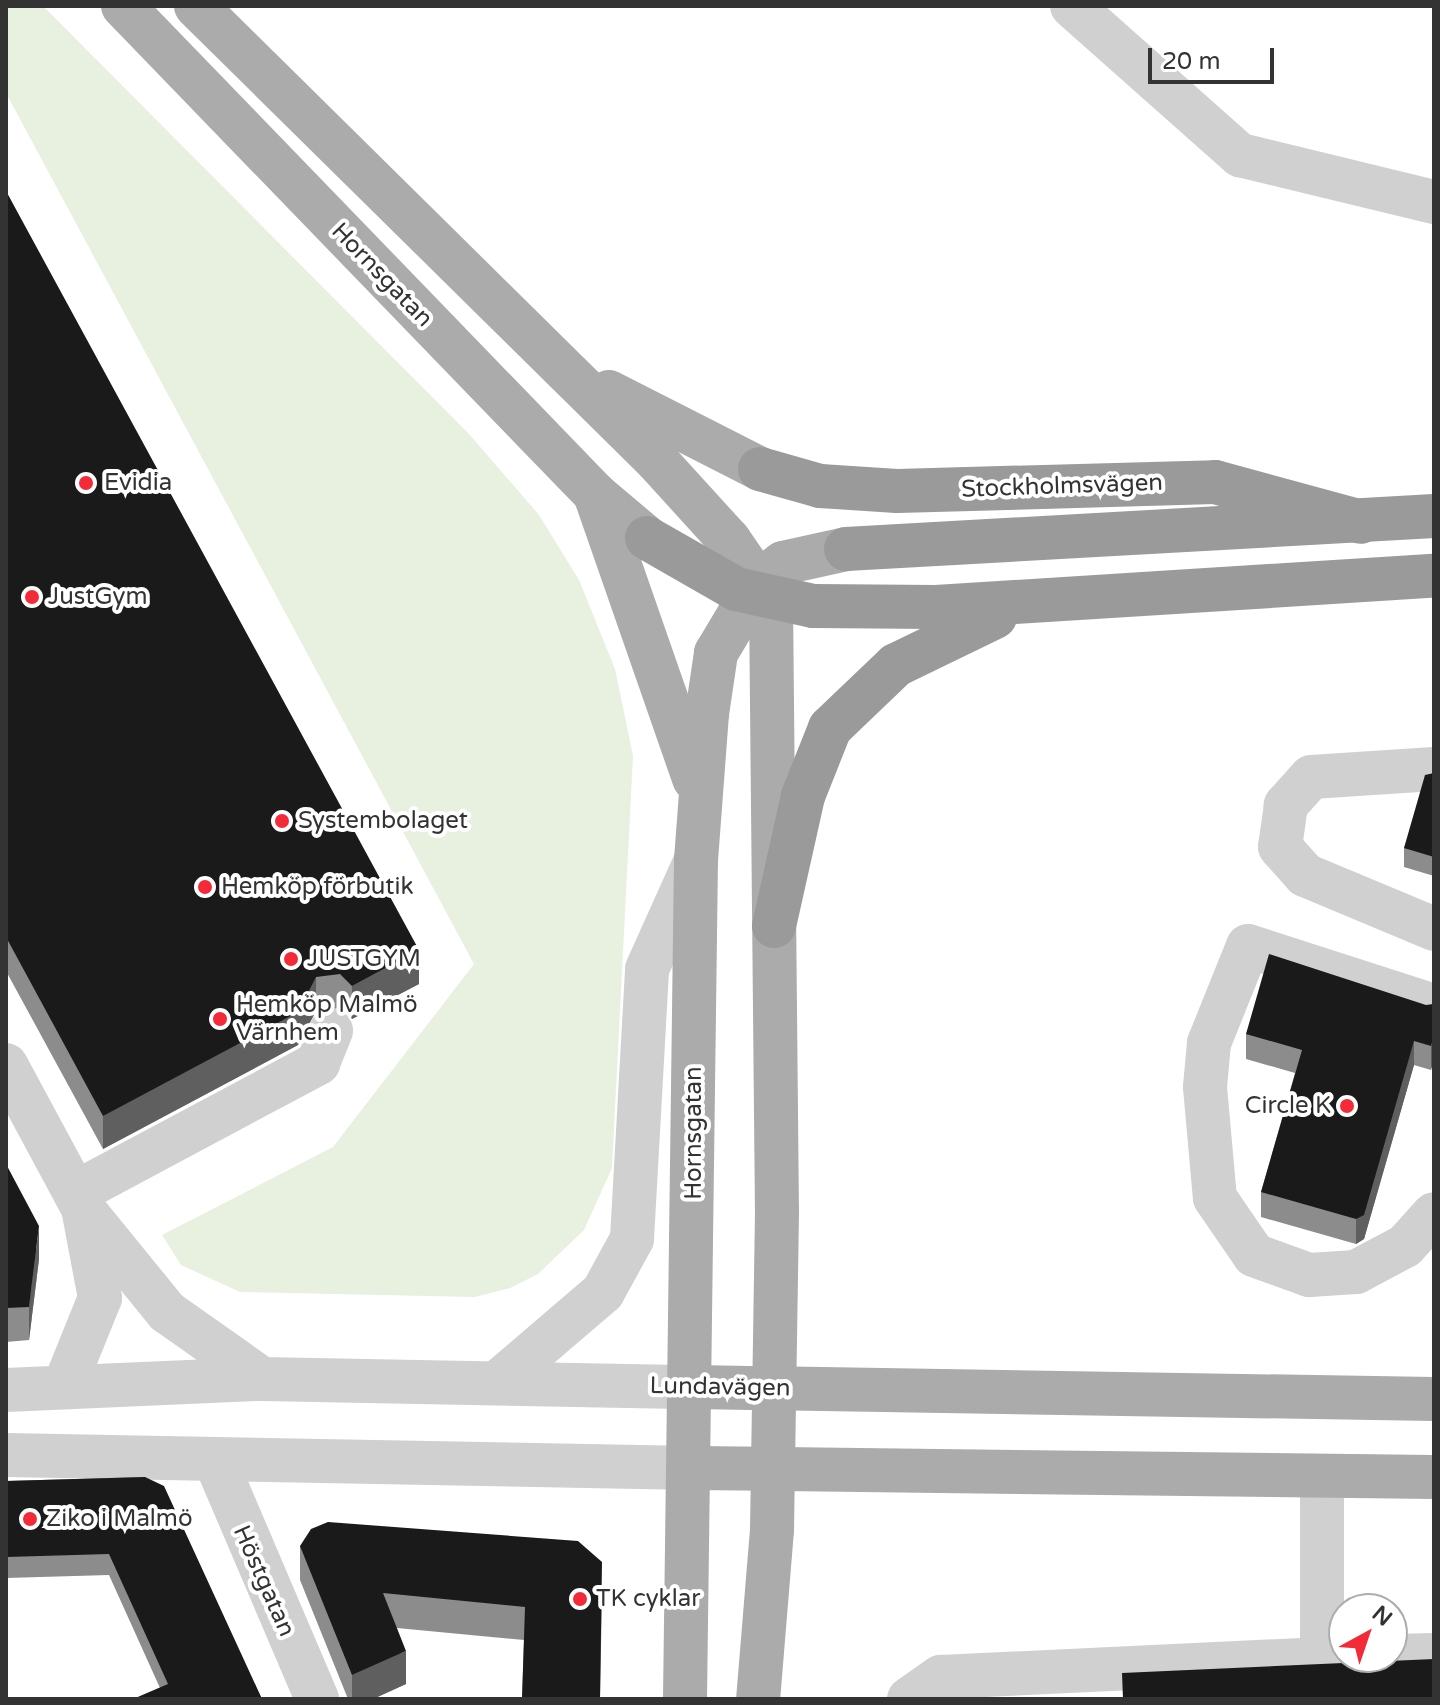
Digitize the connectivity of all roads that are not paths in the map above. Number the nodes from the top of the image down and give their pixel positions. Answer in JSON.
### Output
{"nodes":[{"id":1,"x":123,"y":6,"type":"edge"},
{"id":2,"x":196,"y":6,"type":"edge"},
{"id":3,"x":1072,"y":6,"type":"edge"},
{"id":4,"x":1434,"y":202,"type":"edge"},
{"id":5,"x":553,"y":359,"type":"junction"},
{"id":6,"x":760,"y":469,"type":"joint"},
{"id":7,"x":595,"y":494,"type":"junction"},
{"id":8,"x":1434,"y":516,"type":"edge"},
{"id":9,"x":1361,"y":522,"type":"junction"},
{"id":10,"x":647,"y":538,"type":"joint"},
{"id":11,"x":846,"y":549,"type":"joint"},
{"id":12,"x":1434,"y":576,"type":"edge"},
{"id":13,"x":760,"y":592,"type":"junction"},
{"id":14,"x":1096,"y":598,"type":"junction"},
{"id":15,"x":1434,"y":769,"type":"edge"},
{"id":16,"x":699,"y":795,"type":"junction"},
{"id":17,"x":696,"y":860,"type":"junction"},
{"id":18,"x":774,"y":926,"type":"junction"},
{"id":19,"x":1434,"y":929,"type":"edge"},
{"id":20,"x":1434,"y":1006,"type":"edge"},
{"id":21,"x":331,"y":1031,"type":"dead end"},
{"id":22,"x":6,"y":1065,"type":"edge"},
{"id":23,"x":79,"y":1202,"type":"junction"},
{"id":24,"x":1434,"y":1214,"type":"edge"},
{"id":25,"x":262,"y":1379,"type":"junction"},
{"id":26,"x":498,"y":1382,"type":"junction"},
{"id":27,"x":64,"y":1387,"type":"junction"},
{"id":28,"x":694,"y":1387,"type":"junction"},
{"id":29,"x":775,"y":1388,"type":"junction"},
{"id":30,"x":6,"y":1390,"type":"edge"},
{"id":31,"x":1434,"y":1399,"type":"edge"},
{"id":32,"x":6,"y":1455,"type":"edge"},
{"id":33,"x":216,"y":1462,"type":"junction"},
{"id":34,"x":693,"y":1468,"type":"junction"},
{"id":35,"x":774,"y":1469,"type":"junction"},
{"id":36,"x":1322,"y":1477,"type":"junction"},
{"id":37,"x":1434,"y":1477,"type":"edge"},
{"id":38,"x":1335,"y":1593,"type":"edge"},
{"id":39,"x":1434,"y":1655,"type":"edge"},
{"id":40,"x":1408,"y":1656,"type":"edge"},
{"id":41,"x":1328,"y":1659,"type":"edge"},
{"id":42,"x":317,"y":1699,"type":"edge"},
{"id":43,"x":685,"y":1699,"type":"edge"},
{"id":44,"x":758,"y":1699,"type":"edge"},
{"id":45,"x":909,"y":1699,"type":"edge"}],
"edges":[{"from":1,"to":7,"type":"main road","name":"Hornsgatan"},
{"from":2,"to":5,"type":"main road"},
{"from":3,"to":4,"type":"street"},
{"from":5,"to":6,"type":"main road"},
{"from":5,"to":13,"type":"main road"},
{"from":6,"to":9,"type":"highway","name":"Stockholmsvägen"},
{"from":7,"to":10,"type":"main road","name":"Hornsgatan"},
{"from":7,"to":16,"type":"main road"},
{"from":8,"to":9,"type":"highway","name":"Stockholmsvägen"},
{"from":9,"to":11,"type":"highway","name":"Stockholmsvägen"},
{"from":10,"to":13,"type":"highway"},
{"from":11,"to":13,"type":"main road","name":"Hornsgatan"},
{"from":12,"to":14,"type":"highway"},
{"from":13,"to":14,"type":"highway"},
{"from":13,"to":16,"type":"main road","name":"Hornsgatan"},
{"from":13,"to":18,"type":"main road"},
{"from":14,"to":18,"type":"highway"},
{"from":15,"to":19,"type":"street"},
{"from":16,"to":17,"type":"main road","name":"Hornsgatan"},
{"from":17,"to":26,"type":"street"},
{"from":17,"to":28,"type":"main road","name":"Hornsgatan"},
{"from":18,"to":29,"type":"main road"},
{"from":20,"to":24,"type":"street"},
{"from":21,"to":23,"type":"street"},
{"from":22,"to":23,"type":"street"},
{"from":23,"to":25,"type":"street"},
{"from":23,"to":27,"type":"street"},
{"from":25,"to":26,"type":"street","name":"Lundavägen"},
{"from":25,"to":27,"type":"street","name":"Lundavägen"},
{"from":26,"to":28,"type":"street","name":"Lundavägen"},
{"from":27,"to":30,"type":"street","name":"Lundavägen"},
{"from":28,"to":29,"type":"main road","name":"Lundavägen"},
{"from":28,"to":34,"type":"main road","name":"Hornsgatan"},
{"from":29,"to":31,"type":"main road","name":"Lundavägen"},
{"from":29,"to":35,"type":"main road"},
{"from":32,"to":33,"type":"street"},
{"from":33,"to":34,"type":"street"},
{"from":33,"to":42,"type":"street","name":"Höstgatan"},
{"from":34,"to":35,"type":"main road"},
{"from":34,"to":43,"type":"main road","name":"Hornsgatan"},
{"from":35,"to":36,"type":"main road"},
{"from":35,"to":44,"type":"main road"},
{"from":36,"to":37,"type":"main road"},
{"from":36,"to":38,"type":"street"},
{"from":39,"to":40,"type":"street"},
{"from":41,"to":45,"type":"street"}]}
